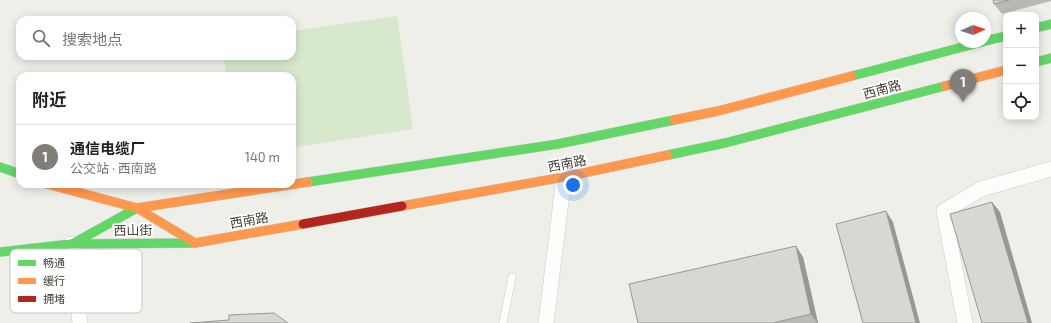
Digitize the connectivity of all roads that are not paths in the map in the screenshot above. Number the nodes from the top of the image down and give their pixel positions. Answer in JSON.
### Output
{"nodes":[{"id":1,"x":1051,"y":24,"type":"edge"},
{"id":2,"x":1039,"y":27,"type":"edge"},
{"id":3,"x":1003,"y":37,"type":"edge"},
{"id":4,"x":991,"y":40,"type":"edge"},
{"id":5,"x":959,"y":48,"type":"edge"},
{"id":6,"x":1051,"y":58,"type":"edge"},
{"id":7,"x":1039,"y":61,"type":"edge"},
{"id":8,"x":1003,"y":71,"type":"edge"},
{"id":9,"x":0,"y":167,"type":"edge"},
{"id":10,"x":1051,"y":169,"type":"edge"},
{"id":11,"x":16,"y":173,"type":"edge"},
{"id":12,"x":564,"y":177,"type":"junction"},
{"id":13,"x":296,"y":184,"type":"edge"},
{"id":14,"x":61,"y":188,"type":"edge"},
{"id":15,"x":269,"y":188,"type":"edge"},
{"id":16,"x":137,"y":208,"type":"junction"},
{"id":17,"x":195,"y":243,"type":"junction"},
{"id":18,"x":71,"y":244,"type":"junction"},
{"id":19,"x":27,"y":249,"type":"edge"},
{"id":20,"x":72,"y":249,"type":"edge"},
{"id":21,"x":10,"y":251,"type":"edge"},
{"id":22,"x":0,"y":252,"type":"edge"},
{"id":23,"x":512,"y":278,"type":"dead end"},
{"id":24,"x":79,"y":313,"type":"edge"},
{"id":25,"x":80,"y":323,"type":"edge"},
{"id":26,"x":503,"y":323,"type":"edge"},
{"id":27,"x":546,"y":323,"type":"edge"},
{"id":28,"x":965,"y":323,"type":"edge"}],
"edges":[{"from":1,"to":2,"type":"main road"},
{"from":3,"to":4,"type":"main road"},
{"from":5,"to":13,"type":"main road","name":"西南路"},
{"from":6,"to":7,"type":"main road"},
{"from":8,"to":12,"type":"main road","name":"西南路"},
{"from":9,"to":11,"type":"main road"},
{"from":10,"to":28,"type":"street"},
{"from":12,"to":17,"type":"main road","name":"西南路"},
{"from":12,"to":27,"type":"street"},
{"from":14,"to":16,"type":"main road","name":"西南路"},
{"from":15,"to":16,"type":"main road","name":"西南路"},
{"from":16,"to":17,"type":"main road","name":"西南路"},
{"from":16,"to":18,"type":"main road","name":"西山街"},
{"from":17,"to":18,"type":"main road","name":"西山街"},
{"from":18,"to":19,"type":"main road","name":"西山街"},
{"from":18,"to":20,"type":"street"},
{"from":21,"to":22,"type":"main road","name":"西山街"},
{"from":23,"to":26,"type":"lane"},
{"from":24,"to":25,"type":"street"}]}
